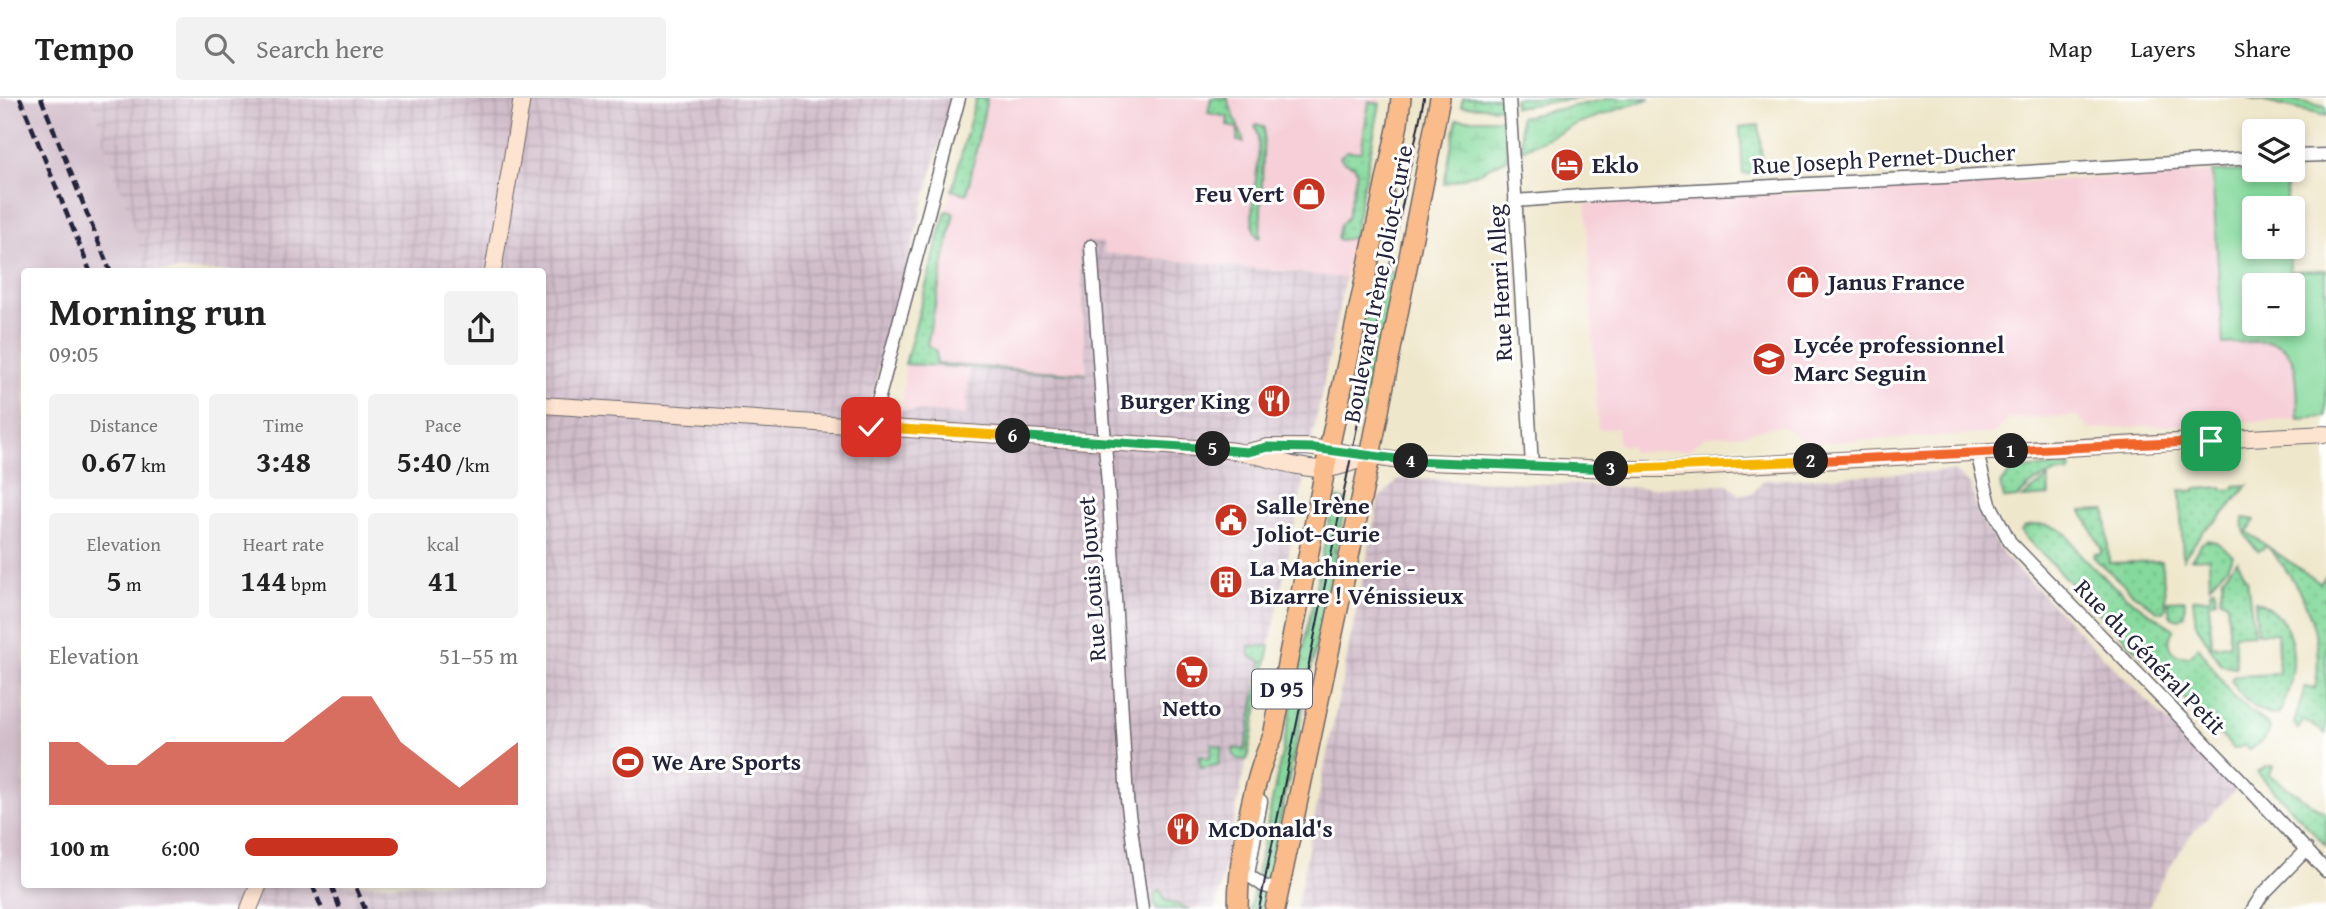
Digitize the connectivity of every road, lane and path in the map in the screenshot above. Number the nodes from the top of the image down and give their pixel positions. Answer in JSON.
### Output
{"nodes":[{"id":1,"x":522,"y":98,"type":"edge"},
{"id":2,"x":960,"y":98,"type":"edge"},
{"id":3,"x":1401,"y":98,"type":"edge"},
{"id":4,"x":1440,"y":98,"type":"edge"},
{"id":5,"x":1509,"y":98,"type":"edge"},
{"id":6,"x":2326,"y":155,"type":"edge"},
{"id":7,"x":2305,"y":156,"type":"edge"},
{"id":8,"x":2242,"y":159,"type":"edge"},
{"id":9,"x":1516,"y":201,"type":"junction"},
{"id":10,"x":1091,"y":246,"type":"dead end"},
{"id":11,"x":494,"y":268,"type":"edge"},
{"id":12,"x":546,"y":405,"type":"edge"},
{"id":13,"x":871,"y":427,"type":"junction"},
{"id":14,"x":2326,"y":434,"type":"edge"},
{"id":15,"x":1103,"y":442,"type":"junction"},
{"id":16,"x":1329,"y":449,"type":"junction"},
{"id":17,"x":1247,"y":452,"type":"junction"},
{"id":18,"x":1977,"y":453,"type":"junction"},
{"id":19,"x":1370,"y":457,"type":"junction"},
{"id":20,"x":1532,"y":466,"type":"junction"},
{"id":21,"x":1325,"y":469,"type":"junction"},
{"id":22,"x":1273,"y":736,"type":"junction"},
{"id":23,"x":2307,"y":849,"type":"junction"},
{"id":24,"x":2326,"y":871,"type":"edge"},
{"id":25,"x":257,"y":888,"type":"edge"},
{"id":26,"x":1277,"y":899,"type":"edge"},
{"id":27,"x":248,"y":909,"type":"edge"},
{"id":28,"x":1142,"y":909,"type":"edge"},
{"id":29,"x":1238,"y":909,"type":"edge"},
{"id":30,"x":2253,"y":909,"type":"edge"}],
"edges":[{"from":1,"to":11,"type":"street"},
{"from":2,"to":13,"type":"street"},
{"from":3,"to":16,"type":"main road","name":"Boulevard Irène Joliot-Curie","number":"D 95"},
{"from":4,"to":19,"type":"main road","name":"Boulevard Irène Joliot-Curie","number":"D 95"},
{"from":5,"to":9,"type":"street","name":"Rue Henri Alleg"},
{"from":6,"to":7,"type":"street"},
{"from":8,"to":9,"type":"street","name":"Rue Joseph Pernet-Ducher"},
{"from":9,"to":20,"type":"street","name":"Rue Henri Alleg"},
{"from":10,"to":15,"type":"street","name":"Rue Louis Jouvet"},
{"from":12,"to":13,"type":"street"},
{"from":13,"to":15,"type":"street"},
{"from":14,"to":18,"type":"street"},
{"from":15,"to":17,"type":"street"},
{"from":15,"to":28,"type":"street","name":"Rue Louis Jouvet"},
{"from":16,"to":17,"type":"street"},
{"from":16,"to":19,"type":"street"},
{"from":16,"to":21,"type":"main road","name":"Boulevard Irène Joliot-Curie","number":"D 95"},
{"from":17,"to":21,"type":"street"},
{"from":18,"to":20,"type":"street"},
{"from":18,"to":23,"type":"street","name":"Rue du Général Petit"},
{"from":19,"to":20,"type":"street"},
{"from":19,"to":21,"type":"street"},
{"from":19,"to":26,"type":"main road","name":"Boulevard Irène Joliot-Curie","number":"D 95"},
{"from":21,"to":22,"type":"main road","name":"Boulevard Irène Joliot-Curie","number":"D 95"},
{"from":22,"to":26,"type":"street","name":"Boulevard Irène Joliot-Curie"},
{"from":22,"to":29,"type":"main road","name":"Boulevard Irène Joliot-Curie","number":"D 95"},
{"from":23,"to":24,"type":"street","name":"Rue du Général Petit"},
{"from":23,"to":30,"type":"street"},
{"from":25,"to":27,"type":"street"}]}
